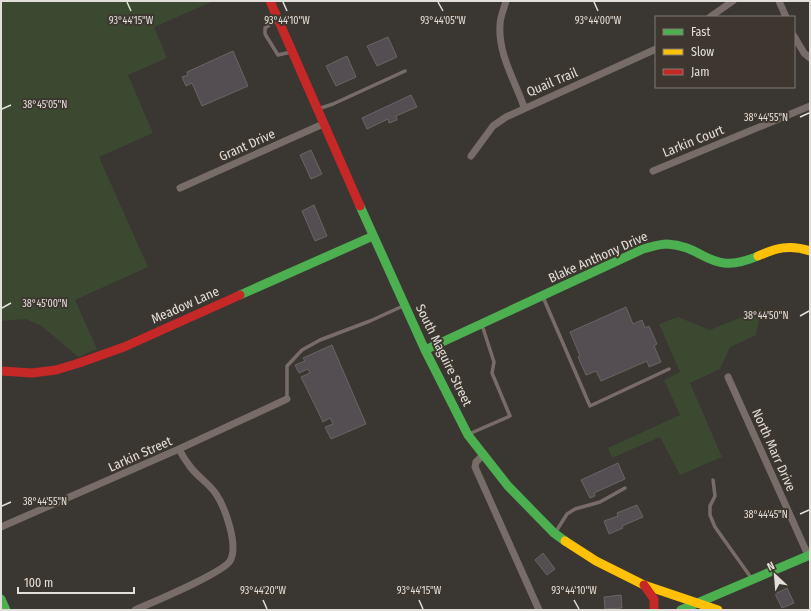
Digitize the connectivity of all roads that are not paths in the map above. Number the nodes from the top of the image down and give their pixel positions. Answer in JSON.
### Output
{"nodes":[{"id":1,"x":270,"y":1,"type":"edge"},
{"id":2,"x":506,"y":1,"type":"edge"},
{"id":3,"x":733,"y":1,"type":"edge"},
{"id":4,"x":779,"y":1,"type":"edge"},
{"id":5,"x":711,"y":16,"type":"edge"},
{"id":6,"x":786,"y":16,"type":"edge"},
{"id":7,"x":278,"y":20,"type":"junction"},
{"id":8,"x":795,"y":38,"type":"edge"},
{"id":9,"x":655,"y":49,"type":"edge"},
{"id":10,"x":292,"y":52,"type":"junction"},
{"id":11,"x":810,"y":58,"type":"edge"},
{"id":12,"x":405,"y":71,"type":"dead end"},
{"id":13,"x":810,"y":106,"type":"edge"},
{"id":14,"x":524,"y":107,"type":"junction"},
{"id":15,"x":316,"y":109,"type":"junction"},
{"id":16,"x":323,"y":124,"type":"junction"},
{"id":17,"x":471,"y":156,"type":"dead end"},
{"id":18,"x":653,"y":171,"type":"dead end"},
{"id":19,"x":180,"y":188,"type":"dead end"},
{"id":20,"x":373,"y":236,"type":"junction"},
{"id":21,"x":810,"y":251,"type":"edge"},
{"id":22,"x":543,"y":296,"type":"junction"},
{"id":23,"x":405,"y":304,"type":"junction"},
{"id":24,"x":482,"y":325,"type":"junction"},
{"id":25,"x":425,"y":350,"type":"junction"},
{"id":26,"x":669,"y":369,"type":"dead end"},
{"id":27,"x":1,"y":371,"type":"edge"},
{"id":28,"x":728,"y":377,"type":"dead end"},
{"id":29,"x":286,"y":399,"type":"joint"},
{"id":30,"x":468,"y":435,"type":"junction"},
{"id":31,"x":179,"y":450,"type":"junction"},
{"id":32,"x":483,"y":456,"type":"junction"},
{"id":33,"x":713,"y":480,"type":"dead end"},
{"id":34,"x":625,"y":488,"type":"dead end"},
{"id":35,"x":1,"y":527,"type":"edge"},
{"id":36,"x":554,"y":533,"type":"junction"},
{"id":37,"x":809,"y":555,"type":"edge"},
{"id":38,"x":752,"y":580,"type":"junction"},
{"id":39,"x":644,"y":585,"type":"junction"},
{"id":40,"x":1,"y":599,"type":"edge"},
{"id":41,"x":699,"y":603,"type":"junction"},
{"id":42,"x":4,"y":609,"type":"edge"},
{"id":43,"x":135,"y":610,"type":"edge"},
{"id":44,"x":539,"y":610,"type":"edge"},
{"id":45,"x":654,"y":610,"type":"edge"},
{"id":46,"x":681,"y":610,"type":"edge"},
{"id":47,"x":718,"y":610,"type":"edge"}],
"edges":[{"from":1,"to":7,"type":"main road","name":"South Maguire Street"},
{"from":2,"to":14,"type":"street"},
{"from":3,"to":5,"type":"street"},
{"from":4,"to":6,"type":"street"},
{"from":7,"to":10,"type":"main road","name":"South Maguire Street"},
{"from":7,"to":10,"type":"lane"},
{"from":8,"to":11,"type":"street"},
{"from":9,"to":14,"type":"street","name":"Quail Trail"},
{"from":10,"to":15,"type":"main road","name":"South Maguire Street"},
{"from":12,"to":15,"type":"lane"},
{"from":13,"to":18,"type":"street","name":"Larkin Court"},
{"from":14,"to":17,"type":"street","name":"Quail Trail"},
{"from":15,"to":16,"type":"main road","name":"South Maguire Street"},
{"from":16,"to":19,"type":"street","name":"Grant Drive"},
{"from":16,"to":20,"type":"main road","name":"South Maguire Street"},
{"from":20,"to":23,"type":"main road","name":"South Maguire Street"},
{"from":20,"to":27,"type":"main road","name":"Meadow Lane"},
{"from":21,"to":22,"type":"main road","name":"Blake Anthony Drive"},
{"from":22,"to":24,"type":"main road","name":"Blake Anthony Drive"},
{"from":22,"to":26,"type":"lane"},
{"from":23,"to":25,"type":"main road","name":"South Maguire Street"},
{"from":23,"to":29,"type":"lane"},
{"from":24,"to":25,"type":"main road","name":"Blake Anthony Drive"},
{"from":24,"to":30,"type":"lane"},
{"from":25,"to":30,"type":"main road","name":"South Maguire Street"},
{"from":28,"to":37,"type":"street","name":"North Marr Drive"},
{"from":29,"to":31,"type":"street","name":"Larkin Street"},
{"from":30,"to":32,"type":"main road","name":"South Maguire Street"},
{"from":31,"to":35,"type":"street","name":"Larkin Street"},
{"from":31,"to":43,"type":"street"},
{"from":32,"to":36,"type":"main road","name":"South Maguire Street"},
{"from":32,"to":44,"type":"street"},
{"from":33,"to":38,"type":"lane"},
{"from":34,"to":36,"type":"lane"},
{"from":36,"to":39,"type":"main road","name":"South Maguire Street"},
{"from":37,"to":38,"type":"main road"},
{"from":38,"to":41,"type":"main road"},
{"from":39,"to":41,"type":"main road","name":"South Maguire Street"},
{"from":39,"to":45,"type":"main road"},
{"from":40,"to":42,"type":"main road"},
{"from":41,"to":46,"type":"main road"},
{"from":41,"to":47,"type":"main road","name":"South Maguire Street"}]}
